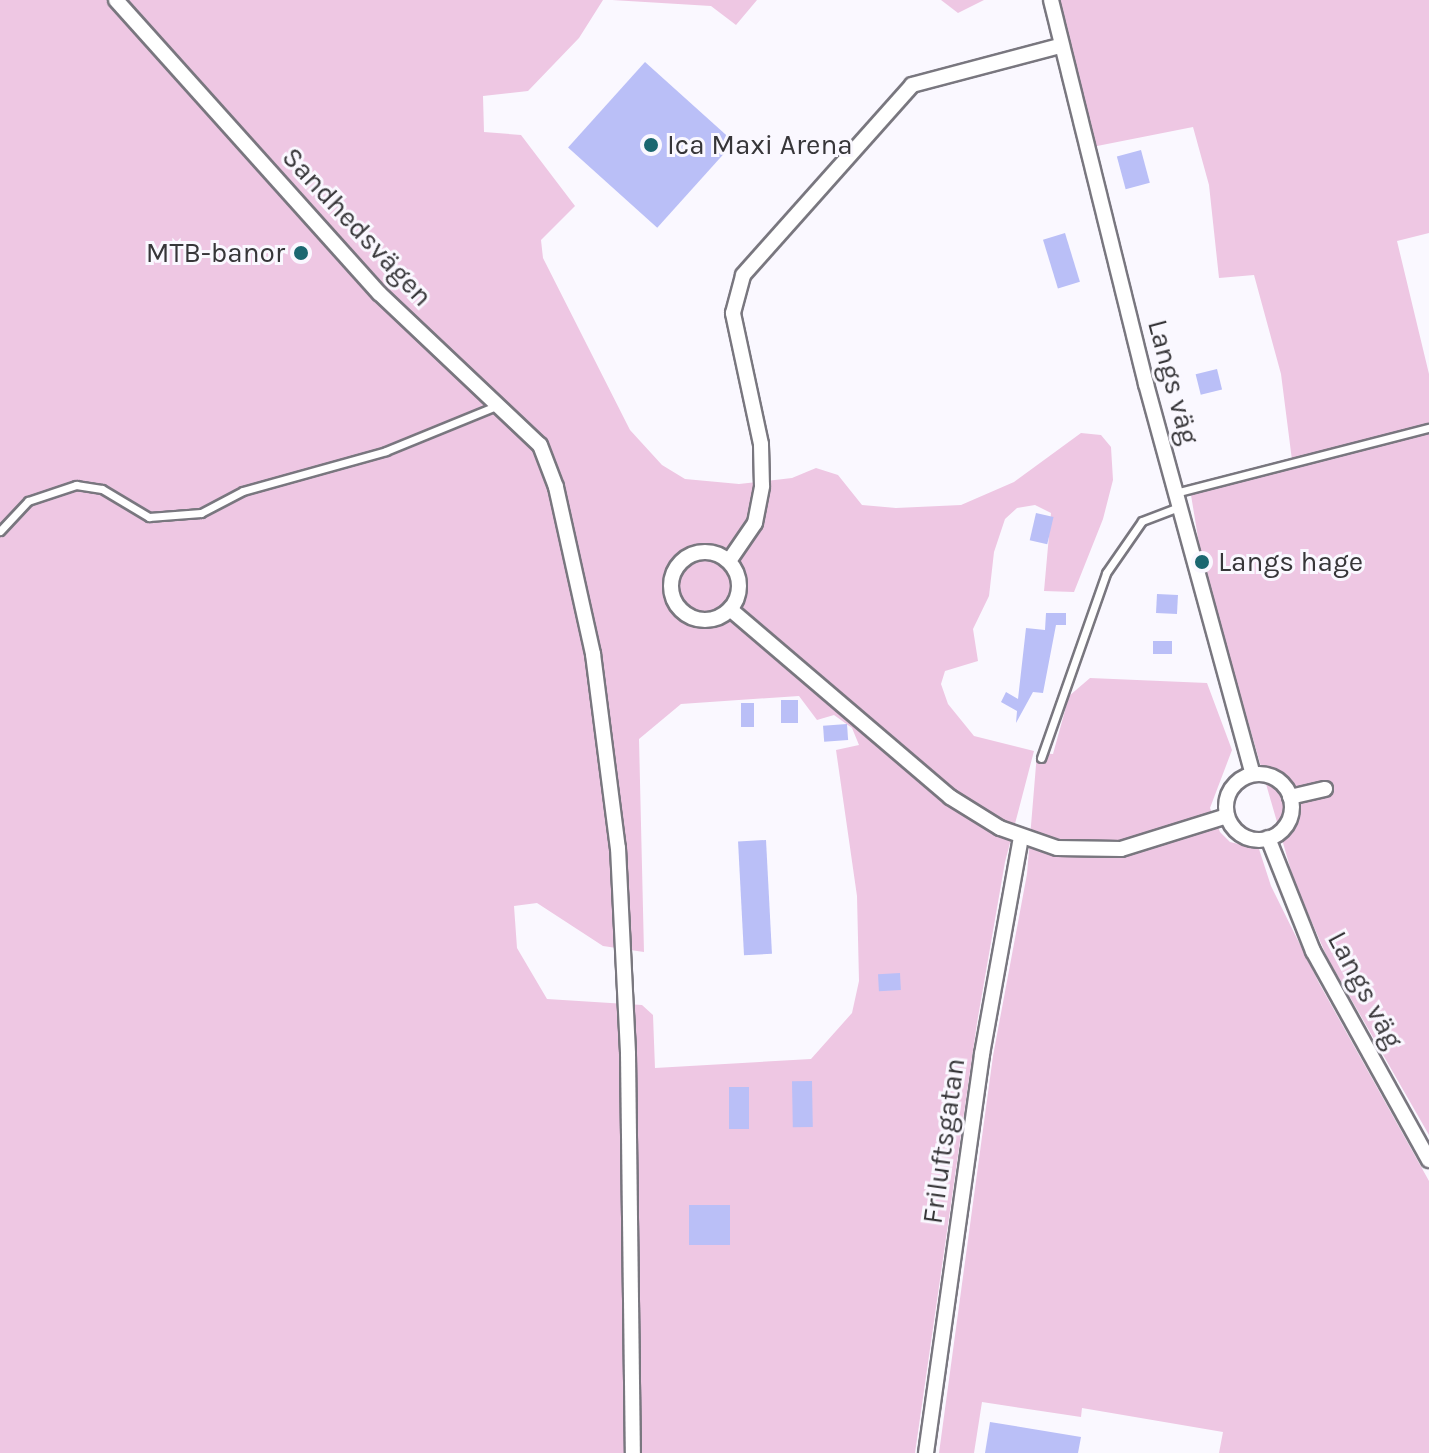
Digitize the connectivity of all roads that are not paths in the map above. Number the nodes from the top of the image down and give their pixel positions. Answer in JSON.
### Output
{"nodes":[{"id":1,"x":116,"y":0,"type":"edge"},
{"id":2,"x":1051,"y":0,"type":"edge"},
{"id":3,"x":1060,"y":46,"type":"junction"},
{"id":4,"x":499,"y":405,"type":"junction"},
{"id":5,"x":1429,"y":428,"type":"edge"},
{"id":6,"x":1177,"y":500,"type":"junction"},
{"id":7,"x":0,"y":531,"type":"edge"},
{"id":8,"x":729,"y":561,"type":"junction"},
{"id":9,"x":730,"y":609,"type":"junction"},
{"id":10,"x":1041,"y":758,"type":"dead end"},
{"id":11,"x":1253,"y":774,"type":"junction"},
{"id":12,"x":1325,"y":789,"type":"dead end"},
{"id":13,"x":1290,"y":797,"type":"junction"},
{"id":14,"x":1227,"y":816,"type":"junction"},
{"id":15,"x":1021,"y":837,"type":"junction"},
{"id":16,"x":1268,"y":838,"type":"junction"},
{"id":17,"x":1429,"y":1160,"type":"edge"},
{"id":18,"x":633,"y":1453,"type":"edge"},
{"id":19,"x":926,"y":1453,"type":"edge"}],
"edges":[{"from":1,"to":4,"type":"street","name":"Sandhedsvägen"},
{"from":2,"to":3,"type":"street","name":"Langs väg"},
{"from":3,"to":6,"type":"street","name":"Langs väg"},
{"from":3,"to":8,"type":"street"},
{"from":4,"to":7,"type":"lane"},
{"from":4,"to":18,"type":"street","name":"Sandhedsvägen"},
{"from":5,"to":6,"type":"lane"},
{"from":6,"to":10,"type":"lane"},
{"from":6,"to":11,"type":"street","name":"Langs väg"},
{"from":8,"to":9,"type":"street"},
{"from":8,"to":9,"type":"street"},
{"from":9,"to":15,"type":"street"},
{"from":11,"to":13,"type":"street"},
{"from":11,"to":14,"type":"street"},
{"from":12,"to":13,"type":"street"},
{"from":13,"to":16,"type":"street"},
{"from":14,"to":15,"type":"street"},
{"from":14,"to":16,"type":"street"},
{"from":15,"to":19,"type":"street","name":"Friluftsgatan"},
{"from":16,"to":17,"type":"street","name":"Langs väg"}]}
